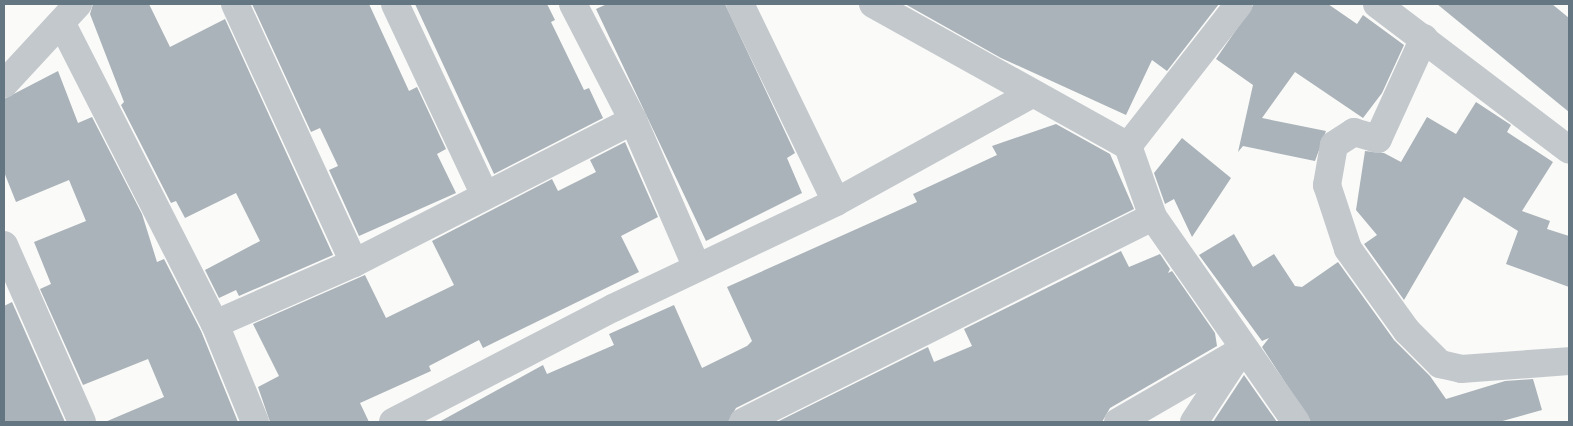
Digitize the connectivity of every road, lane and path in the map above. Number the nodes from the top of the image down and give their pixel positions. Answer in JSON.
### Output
{"nodes":[{"id":1,"x":235,"y":4,"type":"edge"},
{"id":2,"x":396,"y":4,"type":"edge"},
{"id":3,"x":573,"y":4,"type":"edge"},
{"id":4,"x":740,"y":4,"type":"edge"},
{"id":5,"x":873,"y":4,"type":"edge"},
{"id":6,"x":1239,"y":4,"type":"edge"},
{"id":7,"x":1377,"y":4,"type":"edge"},
{"id":8,"x":70,"y":14,"type":"edge"},
{"id":9,"x":1424,"y":38,"type":"junction"},
{"id":10,"x":4,"y":84,"type":"edge"},
{"id":11,"x":1032,"y":94,"type":"junction"},
{"id":12,"x":633,"y":120,"type":"junction"},
{"id":13,"x":1128,"y":146,"type":"junction"},
{"id":14,"x":1569,"y":150,"type":"edge"},
{"id":15,"x":485,"y":195,"type":"junction"},
{"id":16,"x":836,"y":202,"type":"junction"},
{"id":17,"x":1153,"y":217,"type":"junction"},
{"id":18,"x":4,"y":245,"type":"edge"},
{"id":19,"x":354,"y":263,"type":"junction"},
{"id":20,"x":697,"y":268,"type":"junction"},
{"id":21,"x":215,"y":324,"type":"junction"},
{"id":22,"x":1242,"y":350,"type":"junction"},
{"id":23,"x":1569,"y":361,"type":"edge"},
{"id":24,"x":82,"y":422,"type":"edge"},
{"id":25,"x":255,"y":422,"type":"edge"},
{"id":26,"x":394,"y":422,"type":"edge"},
{"id":27,"x":743,"y":422,"type":"edge"},
{"id":28,"x":1118,"y":422,"type":"edge"},
{"id":29,"x":1194,"y":422,"type":"edge"},
{"id":30,"x":1296,"y":422,"type":"edge"}],
"edges":[{"from":1,"to":19,"type":"street"},
{"from":2,"to":15,"type":"street"},
{"from":3,"to":12,"type":"street"},
{"from":4,"to":16,"type":"street"},
{"from":5,"to":11,"type":"street"},
{"from":6,"to":13,"type":"street"},
{"from":7,"to":9,"type":"street"},
{"from":8,"to":10,"type":"street"},
{"from":8,"to":21,"type":"street"},
{"from":9,"to":14,"type":"street"},
{"from":9,"to":23,"type":"street"},
{"from":11,"to":13,"type":"street"},
{"from":11,"to":16,"type":"street"},
{"from":12,"to":15,"type":"street"},
{"from":12,"to":20,"type":"street"},
{"from":13,"to":17,"type":"street"},
{"from":15,"to":19,"type":"street"},
{"from":16,"to":20,"type":"street"},
{"from":17,"to":22,"type":"street"},
{"from":17,"to":27,"type":"street"},
{"from":18,"to":24,"type":"street"},
{"from":19,"to":21,"type":"street"},
{"from":20,"to":26,"type":"street"},
{"from":21,"to":25,"type":"street"},
{"from":22,"to":28,"type":"street"},
{"from":22,"to":29,"type":"street"},
{"from":22,"to":30,"type":"street"}]}
